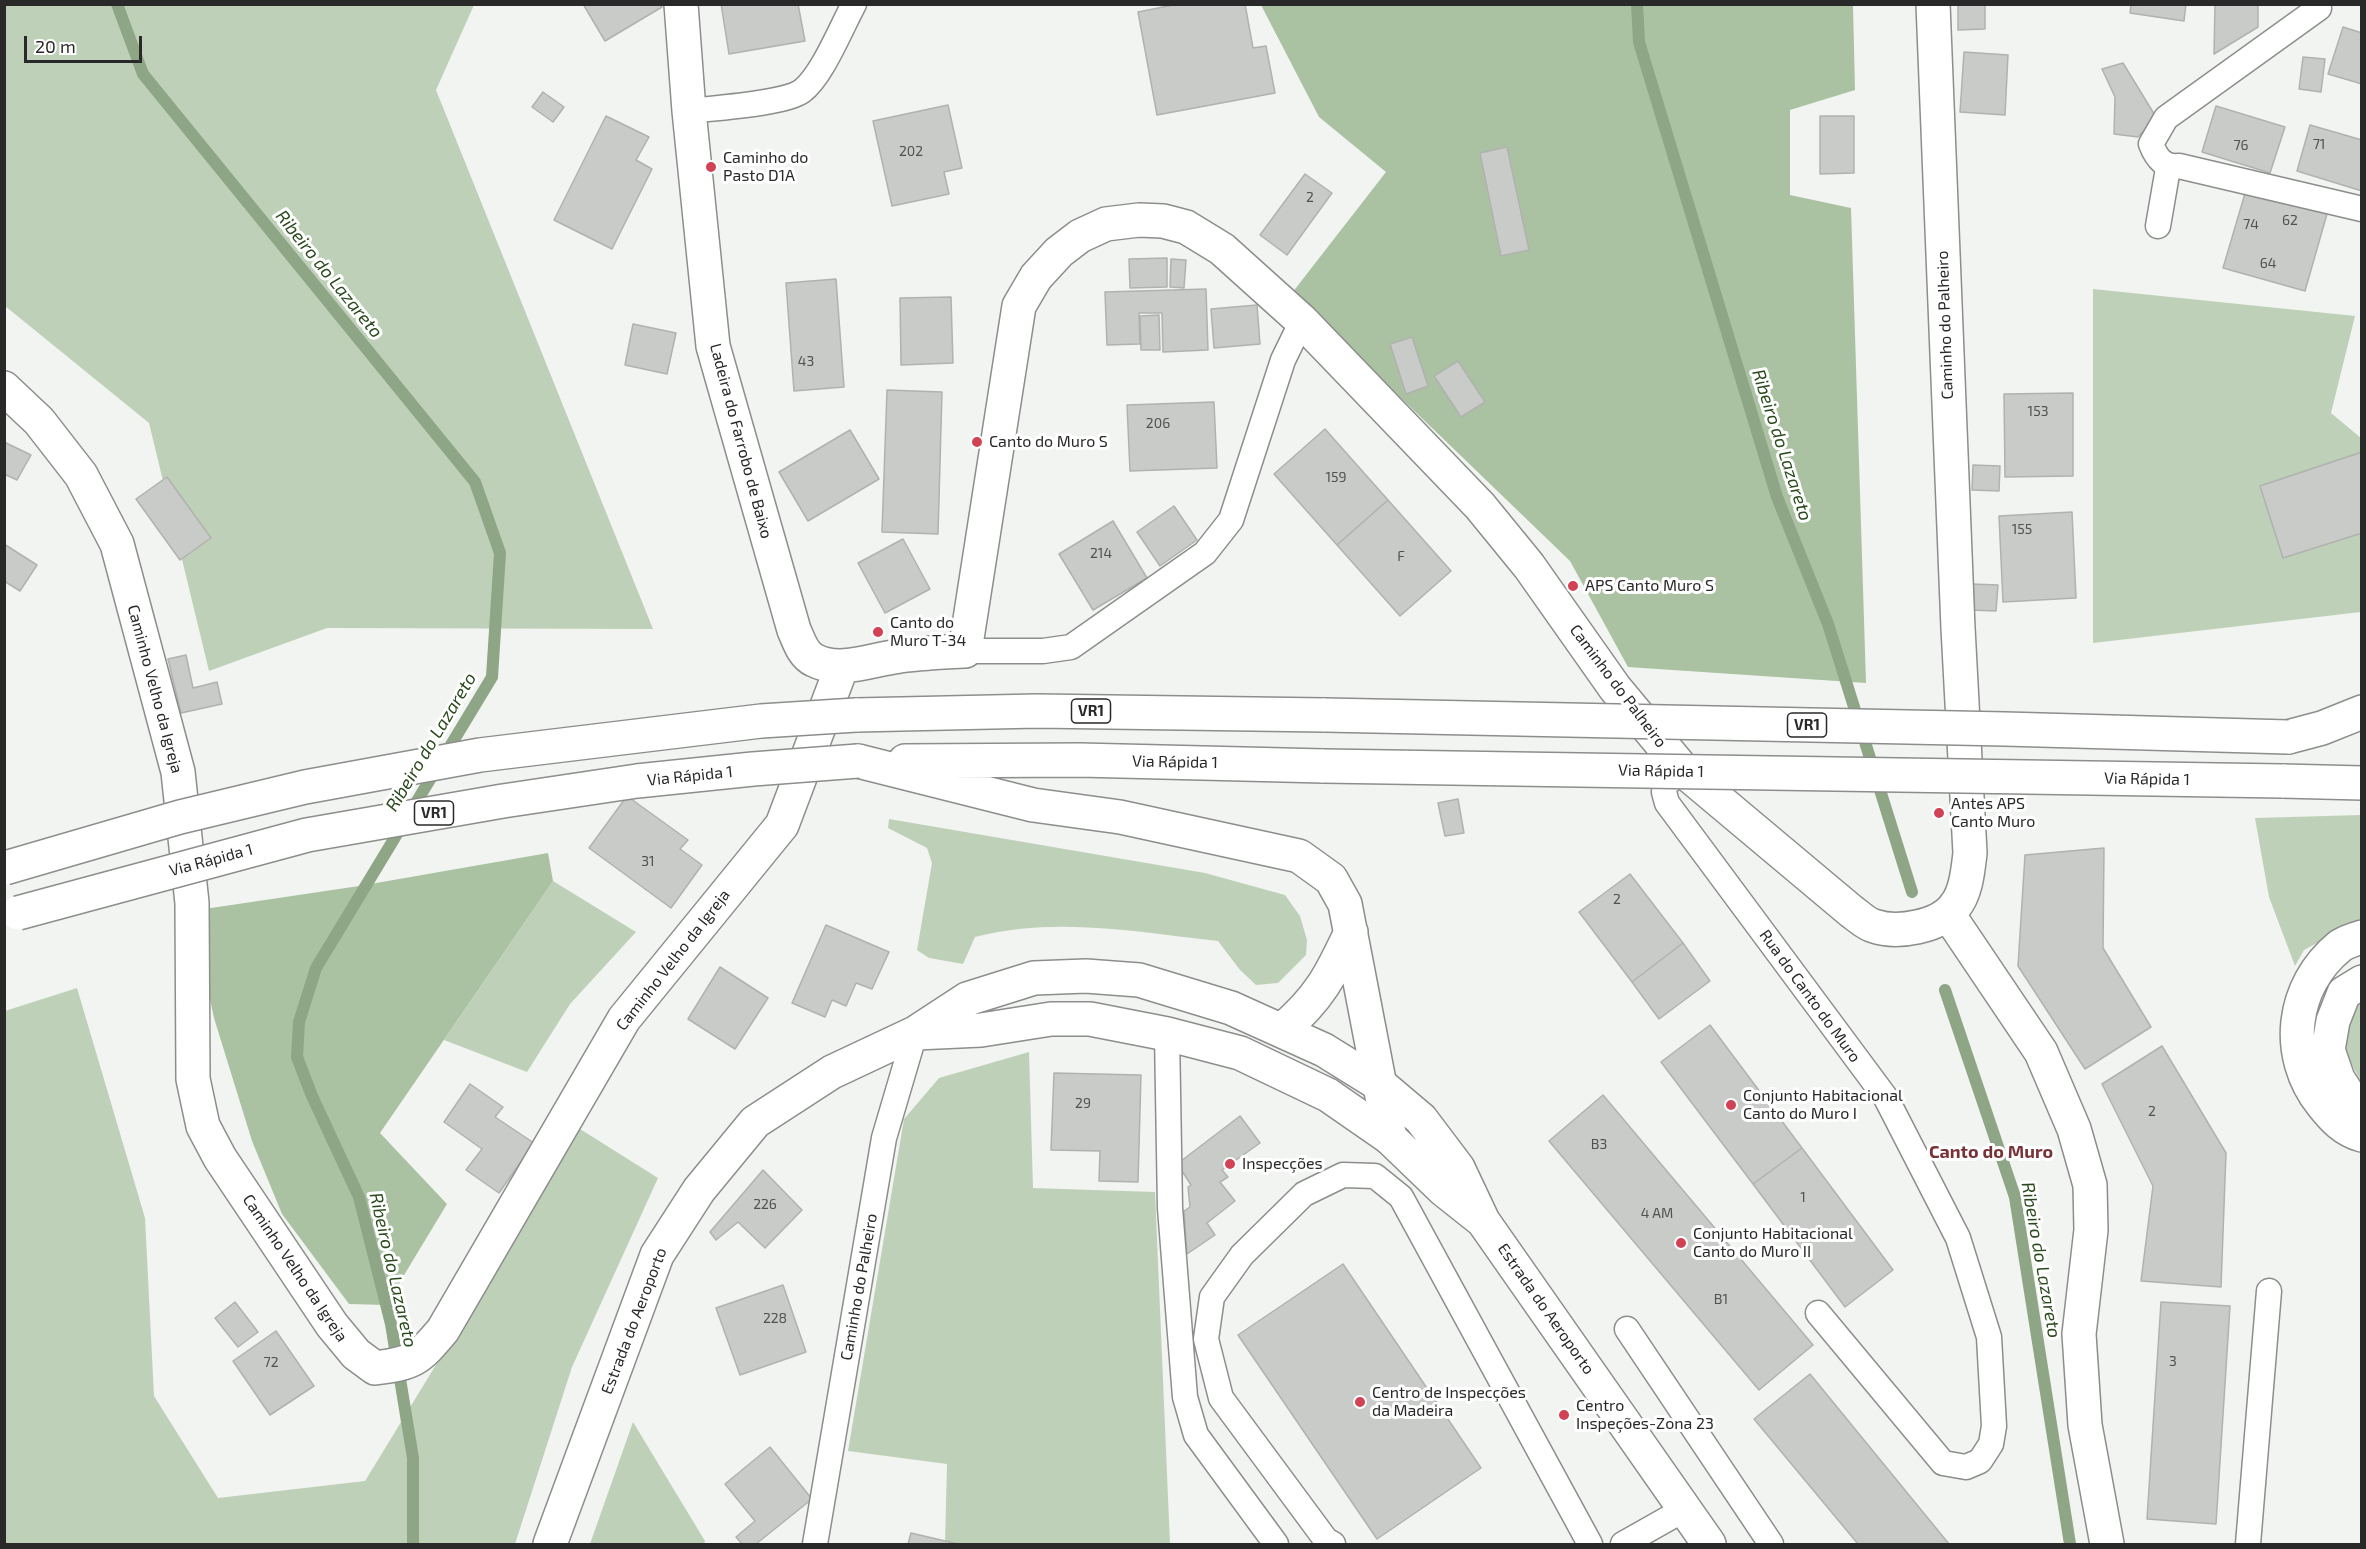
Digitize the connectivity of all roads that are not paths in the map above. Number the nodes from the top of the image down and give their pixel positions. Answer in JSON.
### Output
{"nodes":[{"id":1,"x":681,"y":4,"type":"edge"},
{"id":2,"x":854,"y":4,"type":"edge"},
{"id":3,"x":1933,"y":4,"type":"edge"},
{"id":4,"x":2319,"y":8,"type":"dead end"},
{"id":5,"x":689,"y":111,"type":"junction"},
{"id":6,"x":2171,"y":167,"type":"junction"},
{"id":7,"x":2361,"y":209,"type":"edge"},
{"id":8,"x":2158,"y":226,"type":"dead end"},
{"id":9,"x":1302,"y":321,"type":"junction"},
{"id":10,"x":4,"y":388,"type":"edge"},
{"id":11,"x":965,"y":651,"type":"junction"},
{"id":12,"x":842,"y":666,"type":"junction"},
{"id":13,"x":2361,"y":712,"type":"edge"},
{"id":14,"x":2288,"y":737,"type":"junction"},
{"id":15,"x":2361,"y":737,"type":"edge"},
{"id":16,"x":858,"y":761,"type":"junction"},
{"id":17,"x":1684,"y":771,"type":"junction"},
{"id":18,"x":2361,"y":783,"type":"edge"},
{"id":19,"x":5,"y":868,"type":"edge"},
{"id":20,"x":1947,"y":914,"type":"junction"},
{"id":21,"x":11,"y":915,"type":"edge"},
{"id":22,"x":1351,"y":932,"type":"junction"},
{"id":23,"x":2361,"y":937,"type":"edge"},
{"id":24,"x":2361,"y":982,"type":"edge"},
{"id":25,"x":1282,"y":1030,"type":"junction"},
{"id":26,"x":915,"y":1033,"type":"junction"},
{"id":27,"x":1167,"y":1034,"type":"junction"},
{"id":28,"x":1382,"y":1086,"type":"junction"},
{"id":29,"x":2361,"y":1116,"type":"edge"},
{"id":30,"x":2361,"y":1135,"type":"edge"},
{"id":31,"x":1390,"y":1138,"type":"junction"},
{"id":32,"x":1483,"y":1221,"type":"junction"},
{"id":33,"x":2269,"y":1291,"type":"dead end"},
{"id":34,"x":1818,"y":1313,"type":"dead end"},
{"id":35,"x":1627,"y":1329,"type":"dead end"},
{"id":36,"x":1685,"y":1509,"type":"junction"},
{"id":37,"x":550,"y":1545,"type":"edge"},
{"id":38,"x":815,"y":1545,"type":"edge"},
{"id":39,"x":1276,"y":1545,"type":"edge"},
{"id":40,"x":1333,"y":1545,"type":"edge"},
{"id":41,"x":1590,"y":1545,"type":"edge"},
{"id":42,"x":1623,"y":1545,"type":"edge"},
{"id":43,"x":1709,"y":1545,"type":"edge"},
{"id":44,"x":1771,"y":1545,"type":"edge"},
{"id":45,"x":2107,"y":1545,"type":"edge"},
{"id":46,"x":2248,"y":1545,"type":"edge"}],
"edges":[{"from":1,"to":5,"type":"main road","name":"Ladeira do Farrobo de Baixo"},
{"from":2,"to":5,"type":"lane"},
{"from":3,"to":20,"type":"main road","name":"Caminho do Palheiro"},
{"from":4,"to":6,"type":"lane"},
{"from":5,"to":12,"type":"main road","name":"Ladeira do Farrobo de Baixo"},
{"from":6,"to":7,"type":"lane"},
{"from":6,"to":8,"type":"lane"},
{"from":9,"to":11,"type":"lane"},
{"from":9,"to":11,"type":"main road","name":"Caminho do Palheiro"},
{"from":9,"to":17,"type":"main road","name":"Caminho do Palheiro"},
{"from":10,"to":12,"type":"main road","name":"Caminho Velho da Igreja"},
{"from":11,"to":12,"type":"main road"},
{"from":13,"to":14,"type":"main road"},
{"from":14,"to":15,"type":"main road","number":"VR1"},
{"from":14,"to":19,"type":"main road","number":"VR1","bridge":true},
{"from":16,"to":18,"type":"main road","name":"Via Rápida 1","number":"VR1","bridge":true},
{"from":16,"to":21,"type":"main road","name":"Via Rápida 1","number":"VR1","bridge":true},
{"from":16,"to":22,"type":"main road"},
{"from":17,"to":20,"type":"main road","name":"Caminho do Palheiro"},
{"from":17,"to":34,"type":"lane","name":"Rua do Canto do Muro"},
{"from":20,"to":45,"type":"main road"},
{"from":22,"to":25,"type":"main road"},
{"from":22,"to":28,"type":"main road"},
{"from":23,"to":30,"type":"main road"},
{"from":24,"to":29,"type":"main road"},
{"from":25,"to":26,"type":"main road","name":"Estrada do Aeroporto"},
{"from":25,"to":28,"type":"main road","name":"Estrada do Aeroporto"},
{"from":26,"to":27,"type":"main road","name":"Estrada do Aeroporto"},
{"from":26,"to":37,"type":"main road","name":"Estrada do Aeroporto"},
{"from":26,"to":38,"type":"lane","name":"Caminho do Palheiro"},
{"from":27,"to":31,"type":"main road","name":"Estrada do Aeroporto"},
{"from":27,"to":39,"type":"lane"},
{"from":28,"to":31,"type":"main road"},
{"from":28,"to":32,"type":"main road","name":"Estrada do Aeroporto"},
{"from":31,"to":32,"type":"main road","name":"Estrada do Aeroporto"},
{"from":32,"to":36,"type":"main road","name":"Estrada do Aeroporto"},
{"from":33,"to":46,"type":"lane"},
{"from":35,"to":44,"type":"lane"},
{"from":36,"to":42,"type":"lane"},
{"from":36,"to":43,"type":"main road","name":"Estrada do Aeroporto"},
{"from":40,"to":41,"type":"lane"}]}
